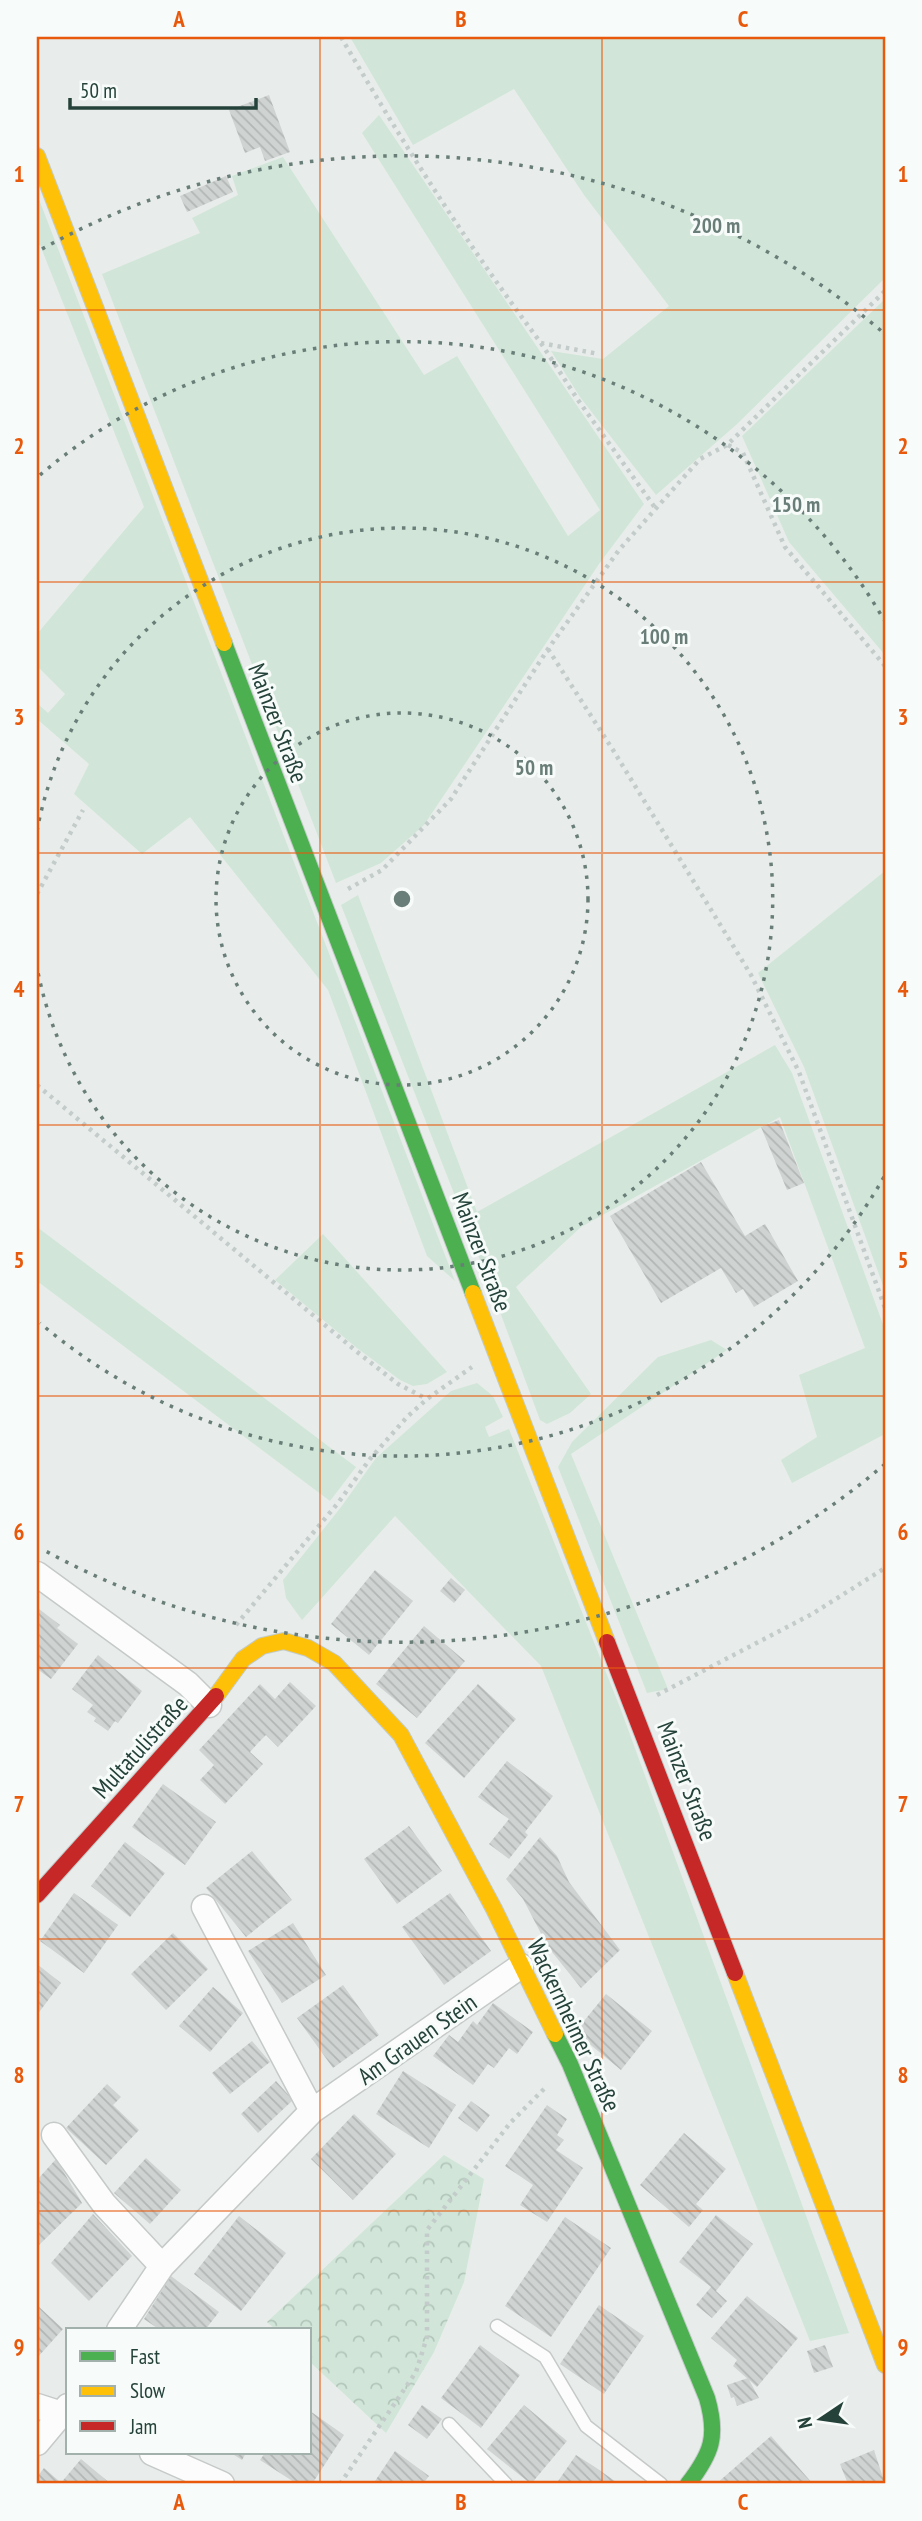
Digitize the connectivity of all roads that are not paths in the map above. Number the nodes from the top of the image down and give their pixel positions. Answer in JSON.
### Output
{"nodes":[{"id":1,"x":37,"y":156,"type":"edge"},
{"id":2,"x":37,"y":1574,"type":"edge"},
{"id":3,"x":284,"y":1640,"type":"joint"},
{"id":4,"x":209,"y":1705,"type":"junction"},
{"id":5,"x":37,"y":1895,"type":"edge"},
{"id":6,"x":204,"y":1907,"type":"dead end"},
{"id":7,"x":521,"y":1966,"type":"junction"},
{"id":8,"x":312,"y":2111,"type":"junction"},
{"id":9,"x":54,"y":2135,"type":"dead end"},
{"id":10,"x":162,"y":2266,"type":"junction"},
{"id":11,"x":498,"y":2326,"type":"dead end"},
{"id":12,"x":120,"y":2328,"type":"edge"},
{"id":13,"x":885,"y":2365,"type":"edge"},
{"id":14,"x":37,"y":2406,"type":"edge"},
{"id":15,"x":66,"y":2412,"type":"edge"},
{"id":16,"x":449,"y":2424,"type":"dead end"},
{"id":17,"x":37,"y":2444,"type":"edge"},
{"id":18,"x":154,"y":2454,"type":"edge"},
{"id":19,"x":222,"y":2484,"type":"edge"},
{"id":20,"x":506,"y":2484,"type":"edge"},
{"id":21,"x":662,"y":2484,"type":"edge"},
{"id":22,"x":688,"y":2484,"type":"edge"}],
"edges":[{"from":1,"to":13,"type":"main road","name":"Mainzer Straße"},
{"from":2,"to":4,"type":"street"},
{"from":3,"to":4,"type":"main road","name":"Multatulistraße"},
{"from":3,"to":7,"type":"main road","name":"Wackernheimer Straße"},
{"from":4,"to":5,"type":"main road","name":"Multatulistraße"},
{"from":6,"to":8,"type":"street"},
{"from":7,"to":8,"type":"street","name":"Am Grauen Stein"},
{"from":7,"to":22,"type":"main road","name":"Wackernheimer Straße"},
{"from":8,"to":10,"type":"street","name":"Am Grauen Stein"},
{"from":9,"to":10,"type":"street"},
{"from":10,"to":12,"type":"street","name":"Am Grauen Stein"},
{"from":11,"to":21,"type":"lane"},
{"from":14,"to":15,"type":"street"},
{"from":15,"to":17,"type":"street"},
{"from":16,"to":20,"type":"lane"},
{"from":18,"to":19,"type":"street"}]}
